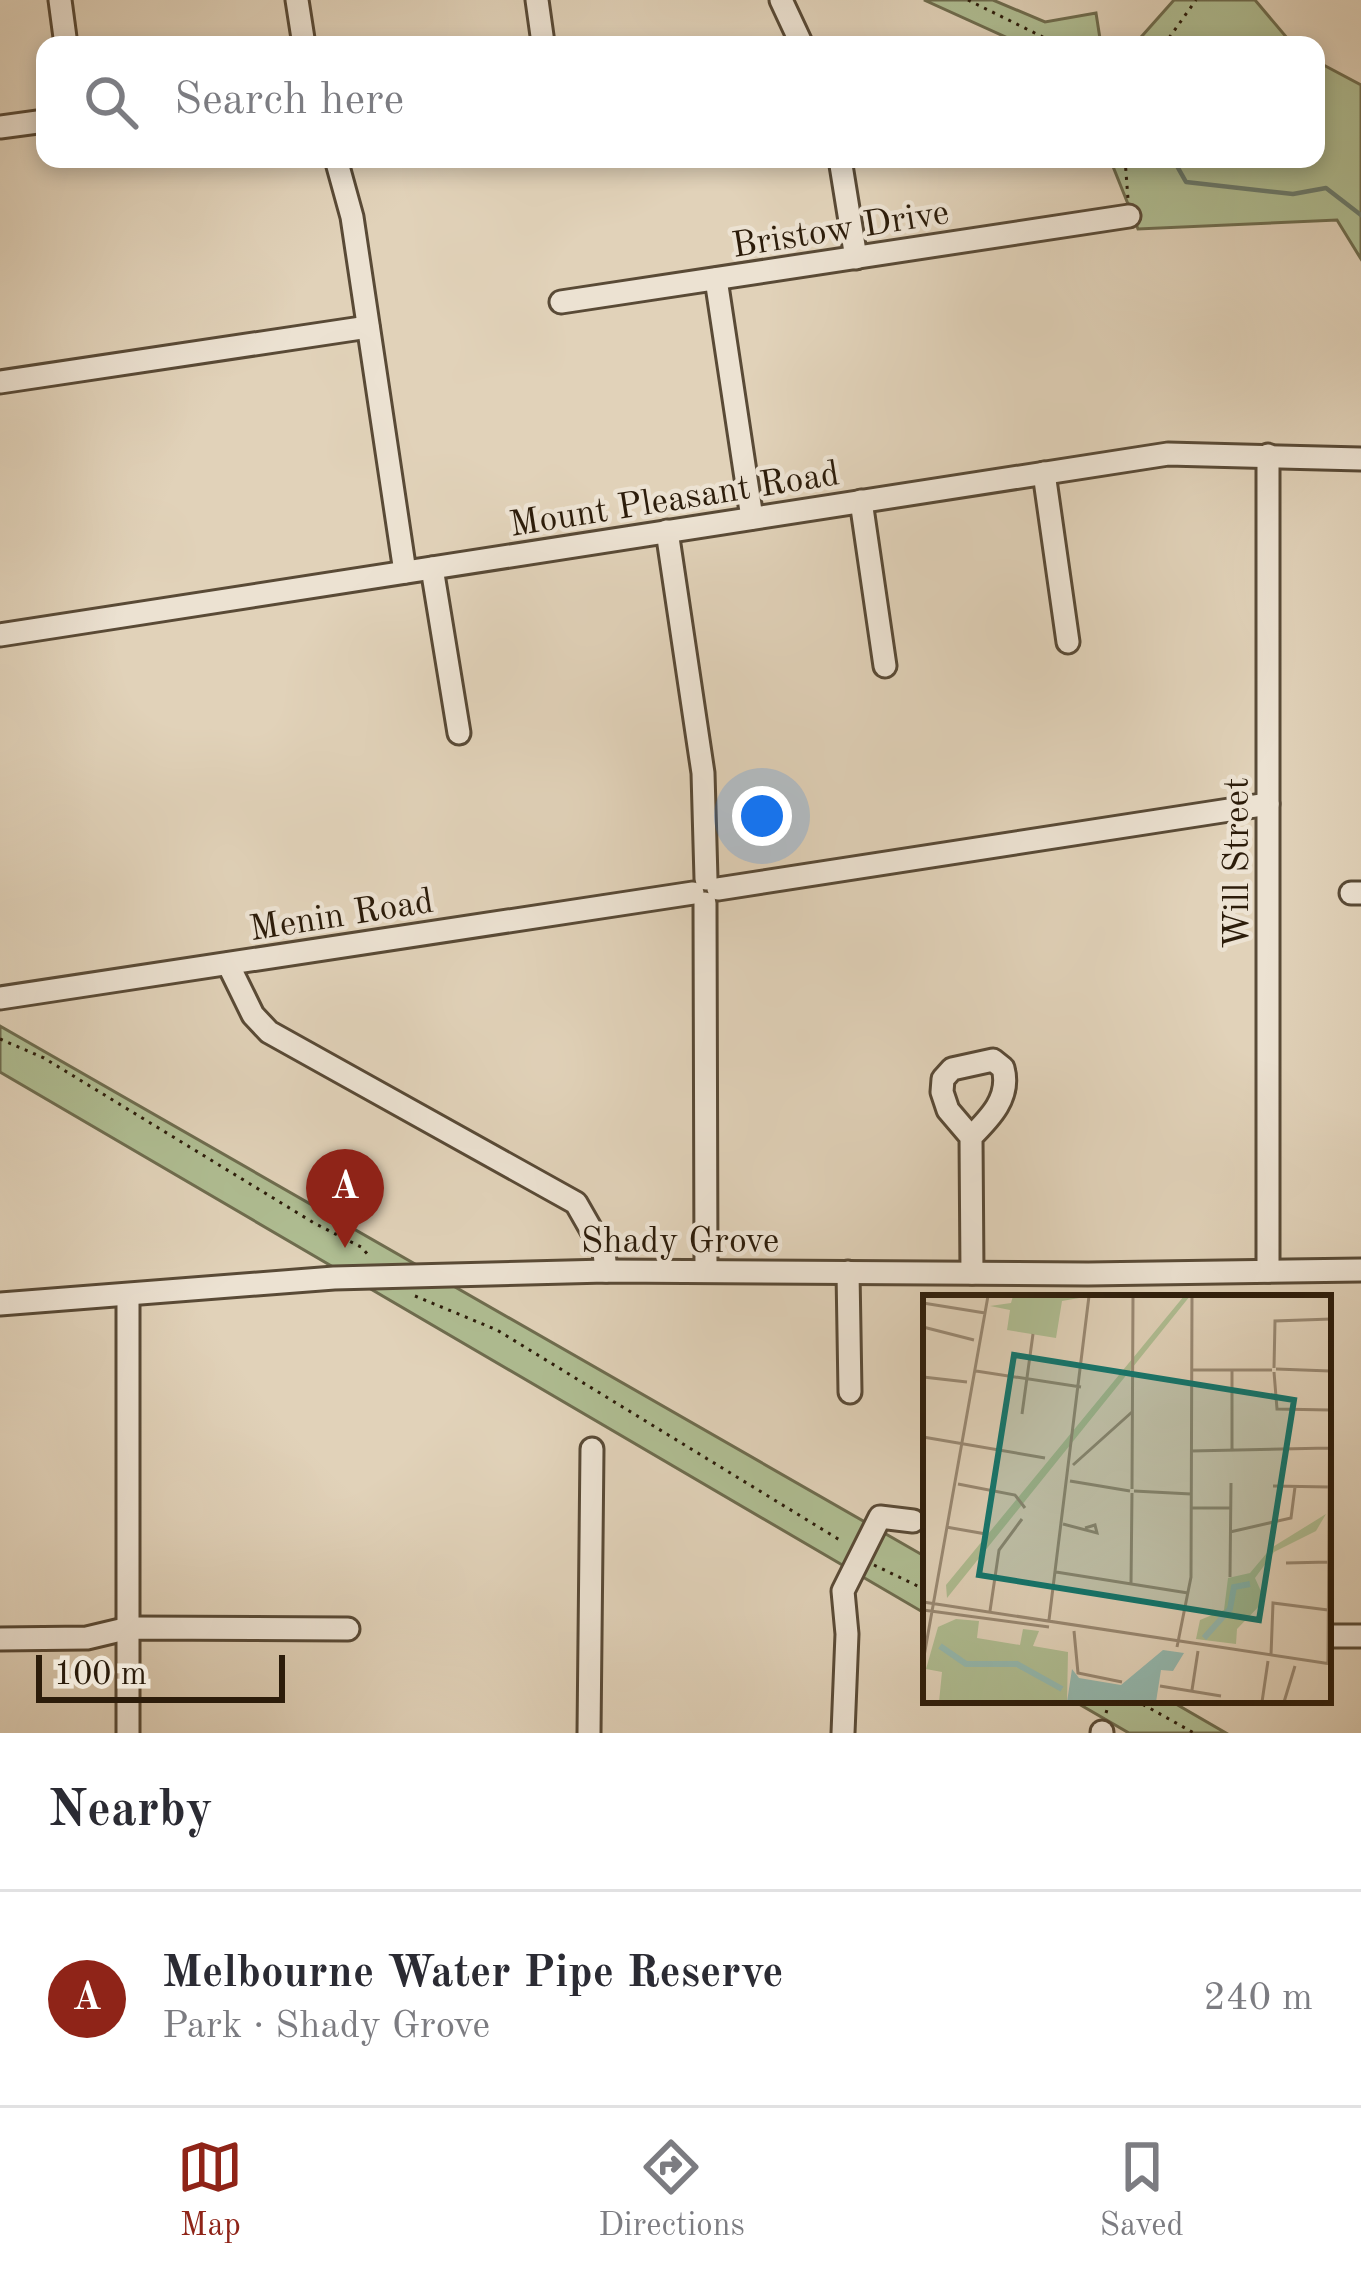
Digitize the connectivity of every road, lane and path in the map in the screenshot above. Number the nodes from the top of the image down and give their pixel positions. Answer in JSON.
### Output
{"nodes":[{"id":1,"x":60,"y":0,"type":"edge"},
{"id":2,"x":297,"y":0,"type":"edge"},
{"id":3,"x":537,"y":0,"type":"edge"},
{"id":4,"x":781,"y":0,"type":"edge"},
{"id":5,"x":968,"y":0,"type":"edge"},
{"id":6,"x":1196,"y":0,"type":"edge"},
{"id":7,"x":65,"y":36,"type":"edge"},
{"id":8,"x":303,"y":36,"type":"edge"},
{"id":9,"x":542,"y":36,"type":"edge"},
{"id":10,"x":798,"y":36,"type":"edge"},
{"id":11,"x":1041,"y":36,"type":"edge"},
{"id":12,"x":1170,"y":36,"type":"edge"},
{"id":13,"x":36,"y":122,"type":"edge"},
{"id":14,"x":0,"y":127,"type":"edge"},
{"id":15,"x":338,"y":168,"type":"edge"},
{"id":16,"x":841,"y":168,"type":"edge"},
{"id":17,"x":1126,"y":168,"type":"edge"},
{"id":18,"x":1129,"y":216,"type":"joint"},
{"id":19,"x":856,"y":258,"type":"junction"},
{"id":20,"x":716,"y":279,"type":"junction"},
{"id":21,"x":561,"y":302,"type":"dead end"},
{"id":22,"x":368,"y":327,"type":"junction"},
{"id":23,"x":0,"y":382,"type":"edge"},
{"id":24,"x":1268,"y":455,"type":"junction"},
{"id":25,"x":1361,"y":459,"type":"edge"},
{"id":26,"x":1044,"y":472,"type":"junction"},
{"id":27,"x":861,"y":501,"type":"junction"},
{"id":28,"x":752,"y":518,"type":"junction"},
{"id":29,"x":667,"y":531,"type":"junction"},
{"id":30,"x":432,"y":568,"type":"junction"},
{"id":31,"x":405,"y":572,"type":"junction"},
{"id":32,"x":0,"y":635,"type":"edge"},
{"id":33,"x":1068,"y":642,"type":"dead end"},
{"id":34,"x":885,"y":666,"type":"dead end"},
{"id":35,"x":459,"y":733,"type":"dead end"},
{"id":36,"x":1268,"y":804,"type":"junction"},
{"id":37,"x":705,"y":891,"type":"junction"},
{"id":38,"x":228,"y":964,"type":"junction"},
{"id":39,"x":0,"y":998,"type":"edge"},
{"id":40,"x":0,"y":1039,"type":"edge"},
{"id":41,"x":971,"y":1137,"type":"dead end"},
{"id":42,"x":605,"y":1270,"type":"junction"},
{"id":43,"x":1361,"y":1270,"type":"edge"},
{"id":44,"x":706,"y":1271,"type":"junction"},
{"id":45,"x":1273,"y":1271,"type":"junction"},
{"id":46,"x":848,"y":1272,"type":"junction"},
{"id":47,"x":972,"y":1273,"type":"junction"},
{"id":48,"x":1088,"y":1274,"type":"junction"},
{"id":49,"x":389,"y":1276,"type":"junction"},
{"id":50,"x":128,"y":1294,"type":"junction"},
{"id":51,"x":1089,"y":1295,"type":"edge"},
{"id":52,"x":1277,"y":1295,"type":"edge"},
{"id":53,"x":416,"y":1296,"type":"dead end"},
{"id":54,"x":0,"y":1304,"type":"edge"},
{"id":55,"x":850,"y":1392,"type":"dead end"},
{"id":56,"x":592,"y":1449,"type":"dead end"},
{"id":57,"x":913,"y":1521,"type":"dead end"},
{"id":58,"x":861,"y":1558,"type":"junction"},
{"id":59,"x":923,"y":1589,"type":"edge"},
{"id":60,"x":129,"y":1628,"type":"junction"},
{"id":61,"x":348,"y":1629,"type":"dead end"},
{"id":62,"x":0,"y":1639,"type":"edge"},
{"id":63,"x":1140,"y":1703,"type":"edge"},
{"id":64,"x":128,"y":1733,"type":"edge"},
{"id":65,"x":589,"y":1733,"type":"edge"},
{"id":66,"x":843,"y":1733,"type":"edge"},
{"id":67,"x":1193,"y":1733,"type":"edge"}],
"edges":[{"from":1,"to":7,"type":"street"},
{"from":2,"to":8,"type":"street"},
{"from":3,"to":9,"type":"street"},
{"from":4,"to":10,"type":"street"},
{"from":5,"to":11,"type":"path"},
{"from":6,"to":12,"type":"path"},
{"from":13,"to":14,"type":"street"},
{"from":15,"to":22,"type":"street"},
{"from":16,"to":19,"type":"street"},
{"from":17,"to":18,"type":"path"},
{"from":18,"to":19,"type":"street","name":"Bristow Drive"},
{"from":19,"to":20,"type":"street","name":"Bristow Drive"},
{"from":20,"to":21,"type":"street","name":"Bristow Drive"},
{"from":20,"to":28,"type":"street"},
{"from":22,"to":23,"type":"street"},
{"from":22,"to":31,"type":"street"},
{"from":24,"to":25,"type":"street","name":"Mount Pleasant Road"},
{"from":24,"to":26,"type":"street","name":"Mount Pleasant Road"},
{"from":24,"to":36,"type":"street","name":"Will Street"},
{"from":26,"to":27,"type":"street","name":"Mount Pleasant Road"},
{"from":26,"to":33,"type":"street"},
{"from":27,"to":28,"type":"street","name":"Mount Pleasant Road"},
{"from":27,"to":34,"type":"street"},
{"from":28,"to":29,"type":"street","name":"Mount Pleasant Road"},
{"from":29,"to":30,"type":"street","name":"Mount Pleasant Road"},
{"from":29,"to":37,"type":"street"},
{"from":30,"to":31,"type":"street","name":"Mount Pleasant Road"},
{"from":30,"to":35,"type":"street"},
{"from":31,"to":32,"type":"street","name":"Mount Pleasant Road"},
{"from":36,"to":37,"type":"street","name":"Menin Road"},
{"from":36,"to":45,"type":"street","name":"Will Street"},
{"from":37,"to":38,"type":"street","name":"Menin Road"},
{"from":37,"to":44,"type":"street"},
{"from":38,"to":39,"type":"street","name":"Menin Road"},
{"from":38,"to":42,"type":"street"},
{"from":40,"to":49,"type":"path"},
{"from":41,"to":47,"type":"street"},
{"from":42,"to":44,"type":"street","name":"Shady Grove"},
{"from":42,"to":49,"type":"street","name":"Shady Grove"},
{"from":43,"to":45,"type":"street","name":"Shady Grove"},
{"from":44,"to":46,"type":"street","name":"Shady Grove"},
{"from":45,"to":48,"type":"street","name":"Shady Grove"},
{"from":45,"to":52,"type":"street","name":"Will Street"},
{"from":46,"to":47,"type":"street","name":"Shady Grove"},
{"from":46,"to":55,"type":"street"},
{"from":47,"to":48,"type":"street","name":"Shady Grove"},
{"from":48,"to":51,"type":"street"},
{"from":49,"to":50,"type":"street","name":"Shady Grove"},
{"from":50,"to":54,"type":"street","name":"Shady Grove"},
{"from":50,"to":60,"type":"street"},
{"from":53,"to":58,"type":"path"},
{"from":56,"to":65,"type":"street"},
{"from":57,"to":58,"type":"street"},
{"from":58,"to":59,"type":"path"},
{"from":58,"to":66,"type":"street"},
{"from":60,"to":61,"type":"street"},
{"from":60,"to":62,"type":"street"},
{"from":60,"to":64,"type":"street"},
{"from":63,"to":67,"type":"path"}]}
